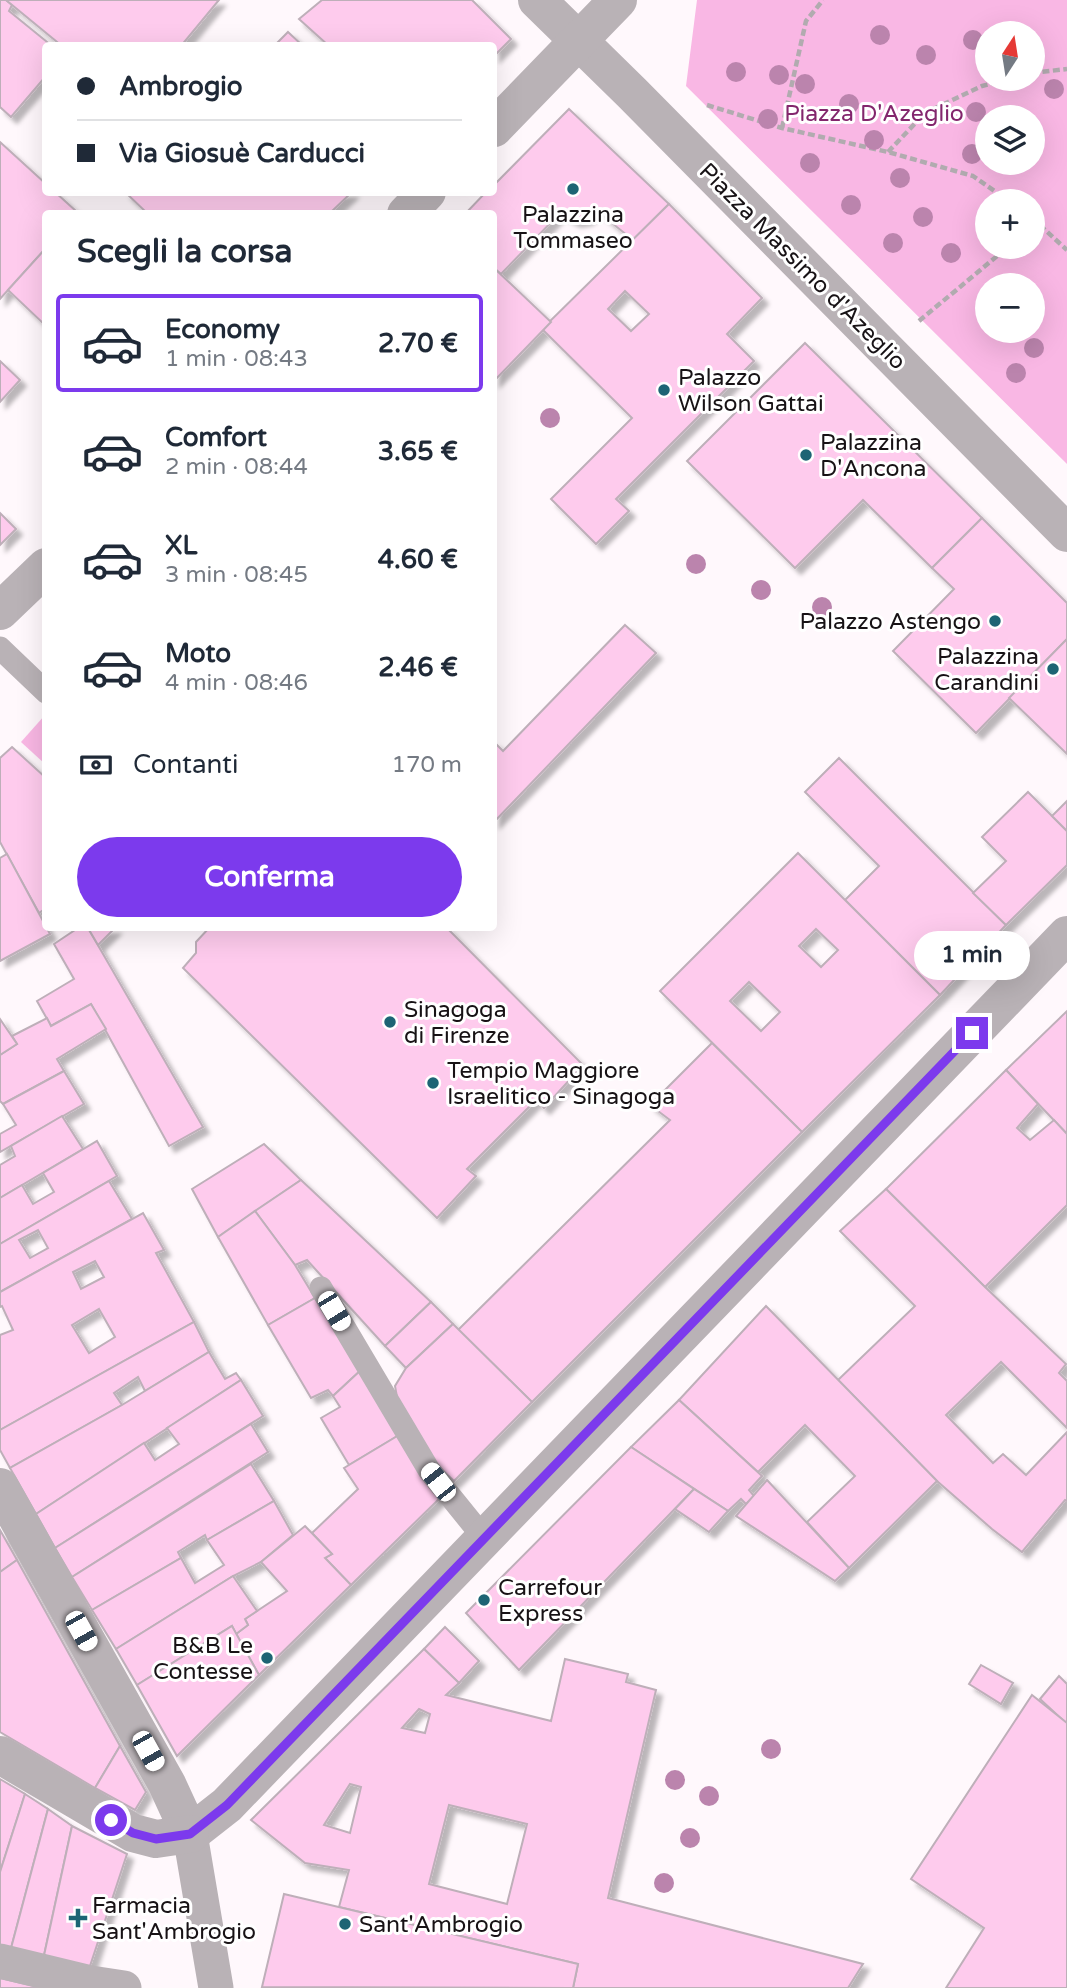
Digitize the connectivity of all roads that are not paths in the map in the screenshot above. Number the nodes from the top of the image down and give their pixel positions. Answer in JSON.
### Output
{"nodes":[{"id":1,"x":537,"y":0,"type":"edge"},
{"id":2,"x":618,"y":0,"type":"edge"},
{"id":3,"x":578,"y":42,"type":"junction"},
{"id":4,"x":497,"y":125,"type":"edge"},
{"id":5,"x":423,"y":196,"type":"edge"},
{"id":6,"x":410,"y":210,"type":"edge"},
{"id":7,"x":1067,"y":533,"type":"edge"},
{"id":8,"x":42,"y":571,"type":"edge"},
{"id":9,"x":0,"y":611,"type":"edge"},
{"id":10,"x":0,"y":648,"type":"edge"},
{"id":11,"x":42,"y":688,"type":"edge"},
{"id":12,"x":1067,"y":934,"type":"edge"},
{"id":13,"x":321,"y":1288,"type":"dead end"},
{"id":14,"x":0,"y":1487,"type":"edge"},
{"id":15,"x":484,"y":1538,"type":"junction"},
{"id":16,"x":0,"y":1755,"type":"edge"},
{"id":17,"x":190,"y":1834,"type":"junction"},
{"id":18,"x":0,"y":1961,"type":"edge"},
{"id":19,"x":107,"y":1986,"type":"edge"},
{"id":20,"x":216,"y":1988,"type":"edge"}],
"edges":[{"from":1,"to":3,"type":"street","name":"Piazza Massimo d'Azeglio"},
{"from":2,"to":3,"type":"street"},
{"from":3,"to":4,"type":"street"},
{"from":3,"to":7,"type":"street","name":"Piazza Massimo d'Azeglio"},
{"from":5,"to":6,"type":"street"},
{"from":8,"to":9,"type":"street"},
{"from":10,"to":11,"type":"lane"},
{"from":12,"to":15,"type":"street"},
{"from":13,"to":15,"type":"lane"},
{"from":14,"to":17,"type":"street"},
{"from":15,"to":17,"type":"street"},
{"from":16,"to":17,"type":"street"},
{"from":17,"to":20,"type":"street"},
{"from":18,"to":19,"type":"street"}]}
